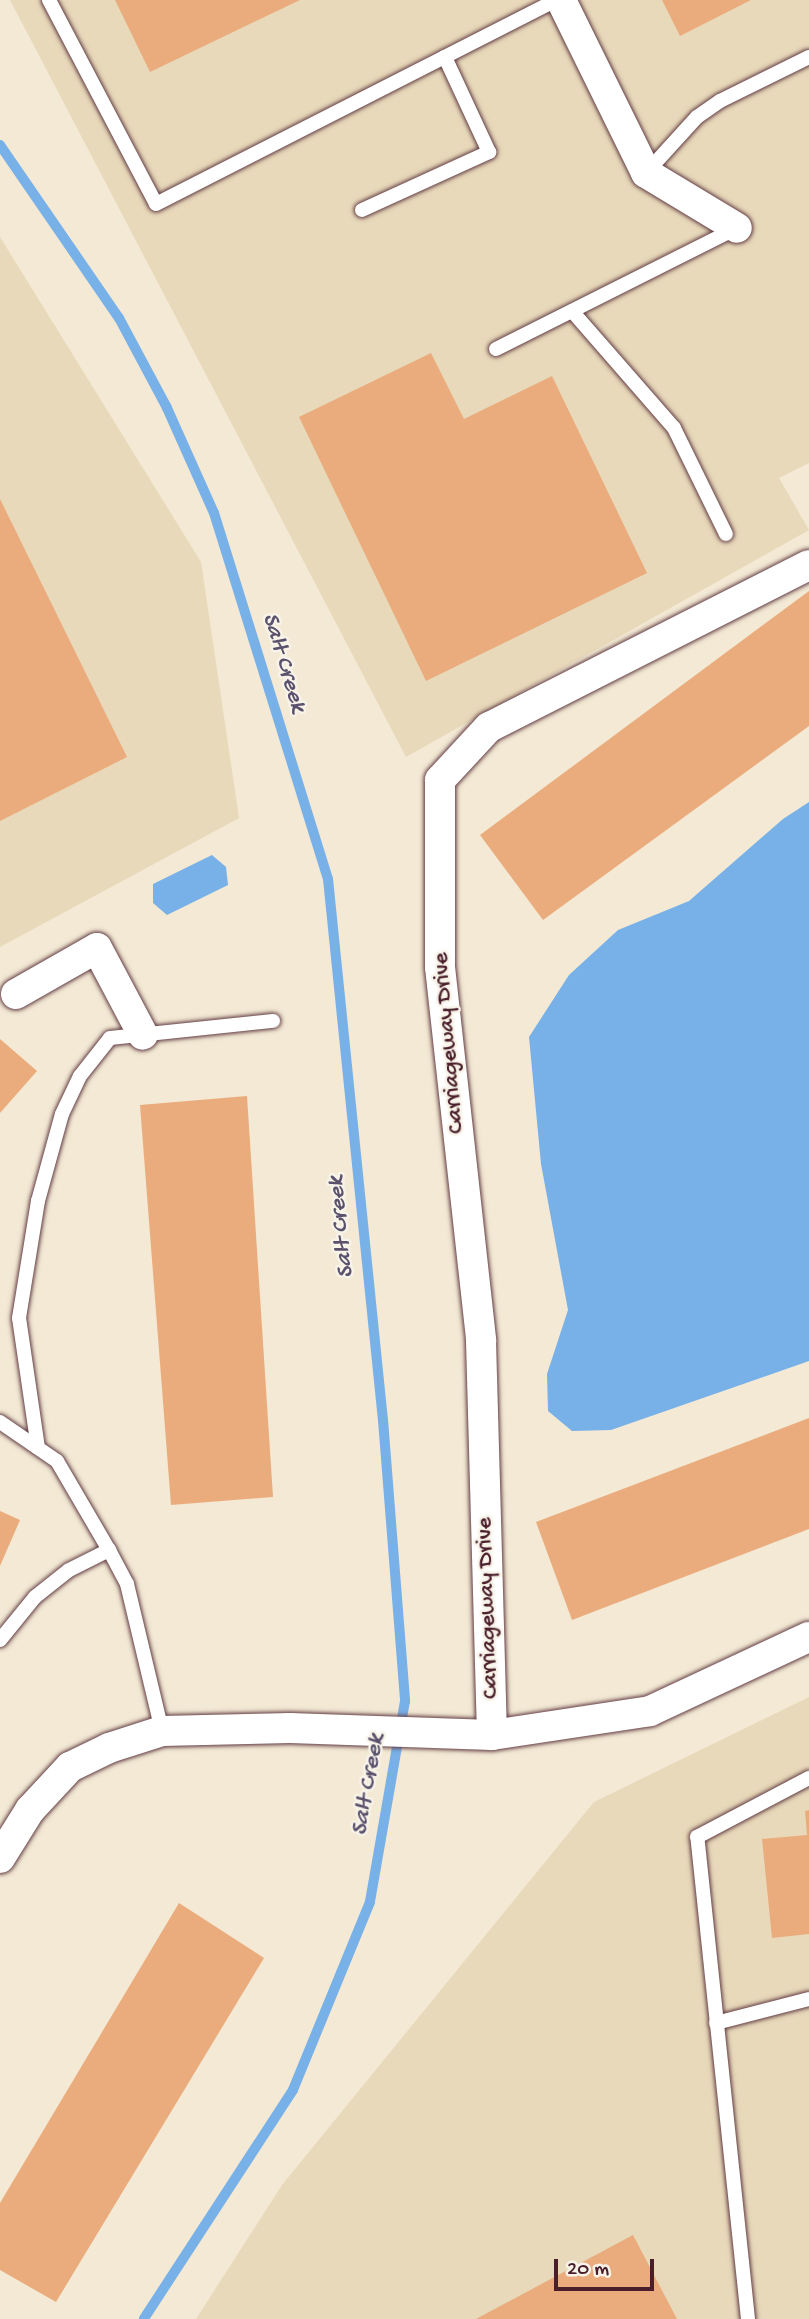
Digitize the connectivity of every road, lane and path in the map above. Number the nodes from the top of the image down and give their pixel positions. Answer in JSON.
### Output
{"nodes":[{"id":1,"x":50,"y":0,"type":"edge"},
{"id":2,"x":558,"y":0,"type":"edge"},
{"id":3,"x":445,"y":57,"type":"junction"},
{"id":4,"x":809,"y":57,"type":"edge"},
{"id":5,"x":646,"y":173,"type":"junction"},
{"id":6,"x":362,"y":210,"type":"dead end"},
{"id":7,"x":737,"y":228,"type":"joint"},
{"id":8,"x":572,"y":311,"type":"junction"},
{"id":9,"x":496,"y":349,"type":"dead end"},
{"id":10,"x":726,"y":534,"type":"dead end"},
{"id":11,"x":809,"y":565,"type":"edge"},
{"id":12,"x":16,"y":994,"type":"dead end"},
{"id":13,"x":273,"y":1021,"type":"dead end"},
{"id":14,"x":142,"y":1035,"type":"junction"},
{"id":15,"x":0,"y":1422,"type":"edge"},
{"id":16,"x":38,"y":1448,"type":"junction"},
{"id":17,"x":109,"y":1550,"type":"junction"},
{"id":18,"x":809,"y":1637,"type":"edge"},
{"id":19,"x":0,"y":1640,"type":"edge"},
{"id":20,"x":162,"y":1731,"type":"junction"},
{"id":21,"x":492,"y":1735,"type":"junction"},
{"id":22,"x":809,"y":1778,"type":"edge"},
{"id":23,"x":0,"y":1858,"type":"edge"},
{"id":24,"x":809,"y":1998,"type":"edge"},
{"id":25,"x":716,"y":2023,"type":"junction"},
{"id":26,"x":747,"y":2319,"type":"edge"}],
"edges":[{"from":1,"to":3,"type":"lane"},
{"from":2,"to":3,"type":"lane"},
{"from":2,"to":5,"type":"street"},
{"from":3,"to":6,"type":"lane"},
{"from":4,"to":5,"type":"lane"},
{"from":5,"to":7,"type":"street"},
{"from":7,"to":8,"type":"lane"},
{"from":8,"to":9,"type":"lane"},
{"from":8,"to":10,"type":"lane"},
{"from":11,"to":21,"type":"street","name":"Carriageway Drive"},
{"from":12,"to":14,"type":"street"},
{"from":13,"to":14,"type":"lane"},
{"from":14,"to":16,"type":"lane"},
{"from":15,"to":16,"type":"lane"},
{"from":16,"to":17,"type":"lane"},
{"from":17,"to":19,"type":"lane"},
{"from":17,"to":20,"type":"lane"},
{"from":18,"to":21,"type":"street"},
{"from":20,"to":21,"type":"street"},
{"from":20,"to":23,"type":"street"},
{"from":22,"to":25,"type":"lane"},
{"from":24,"to":25,"type":"lane"},
{"from":25,"to":26,"type":"lane"}]}
